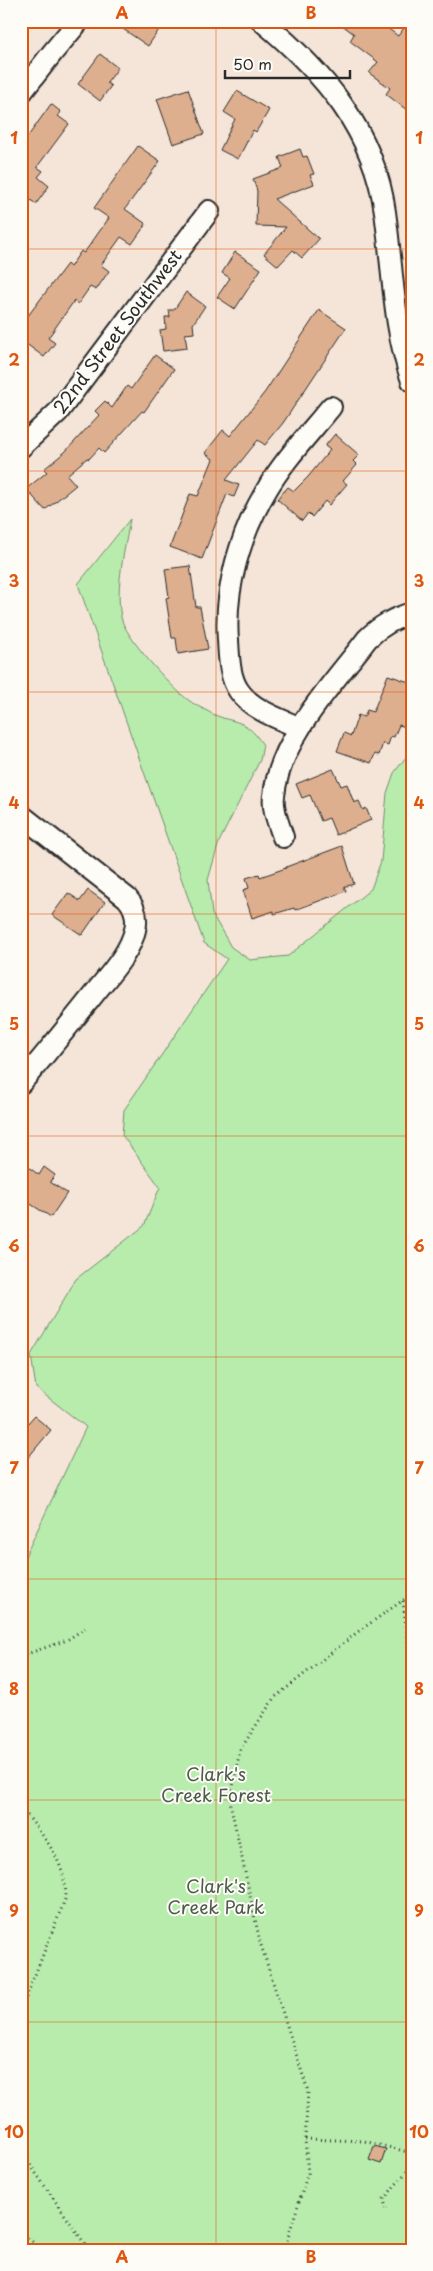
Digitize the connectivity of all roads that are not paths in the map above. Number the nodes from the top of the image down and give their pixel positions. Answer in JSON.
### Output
{"nodes":[{"id":1,"x":79,"y":21,"type":"edge"},
{"id":2,"x":262,"y":21,"type":"edge"},
{"id":3,"x":21,"y":93,"type":"edge"},
{"id":4,"x":209,"y":211,"type":"dead end"},
{"id":5,"x":412,"y":381,"type":"edge"},
{"id":6,"x":331,"y":407,"type":"dead end"},
{"id":7,"x":21,"y":447,"type":"edge"},
{"id":8,"x":412,"y":613,"type":"edge"},
{"id":9,"x":300,"y":728,"type":"junction"},
{"id":10,"x":21,"y":815,"type":"edge"},
{"id":11,"x":283,"y":837,"type":"dead end"},
{"id":12,"x":21,"y":1083,"type":"edge"}],
"edges":[{"from":1,"to":3,"type":"street"},
{"from":2,"to":5,"type":"street"},
{"from":4,"to":7,"type":"street","name":"22nd Street Southwest"},
{"from":6,"to":9,"type":"street"},
{"from":8,"to":9,"type":"street"},
{"from":9,"to":11,"type":"street"},
{"from":10,"to":12,"type":"street"}]}
